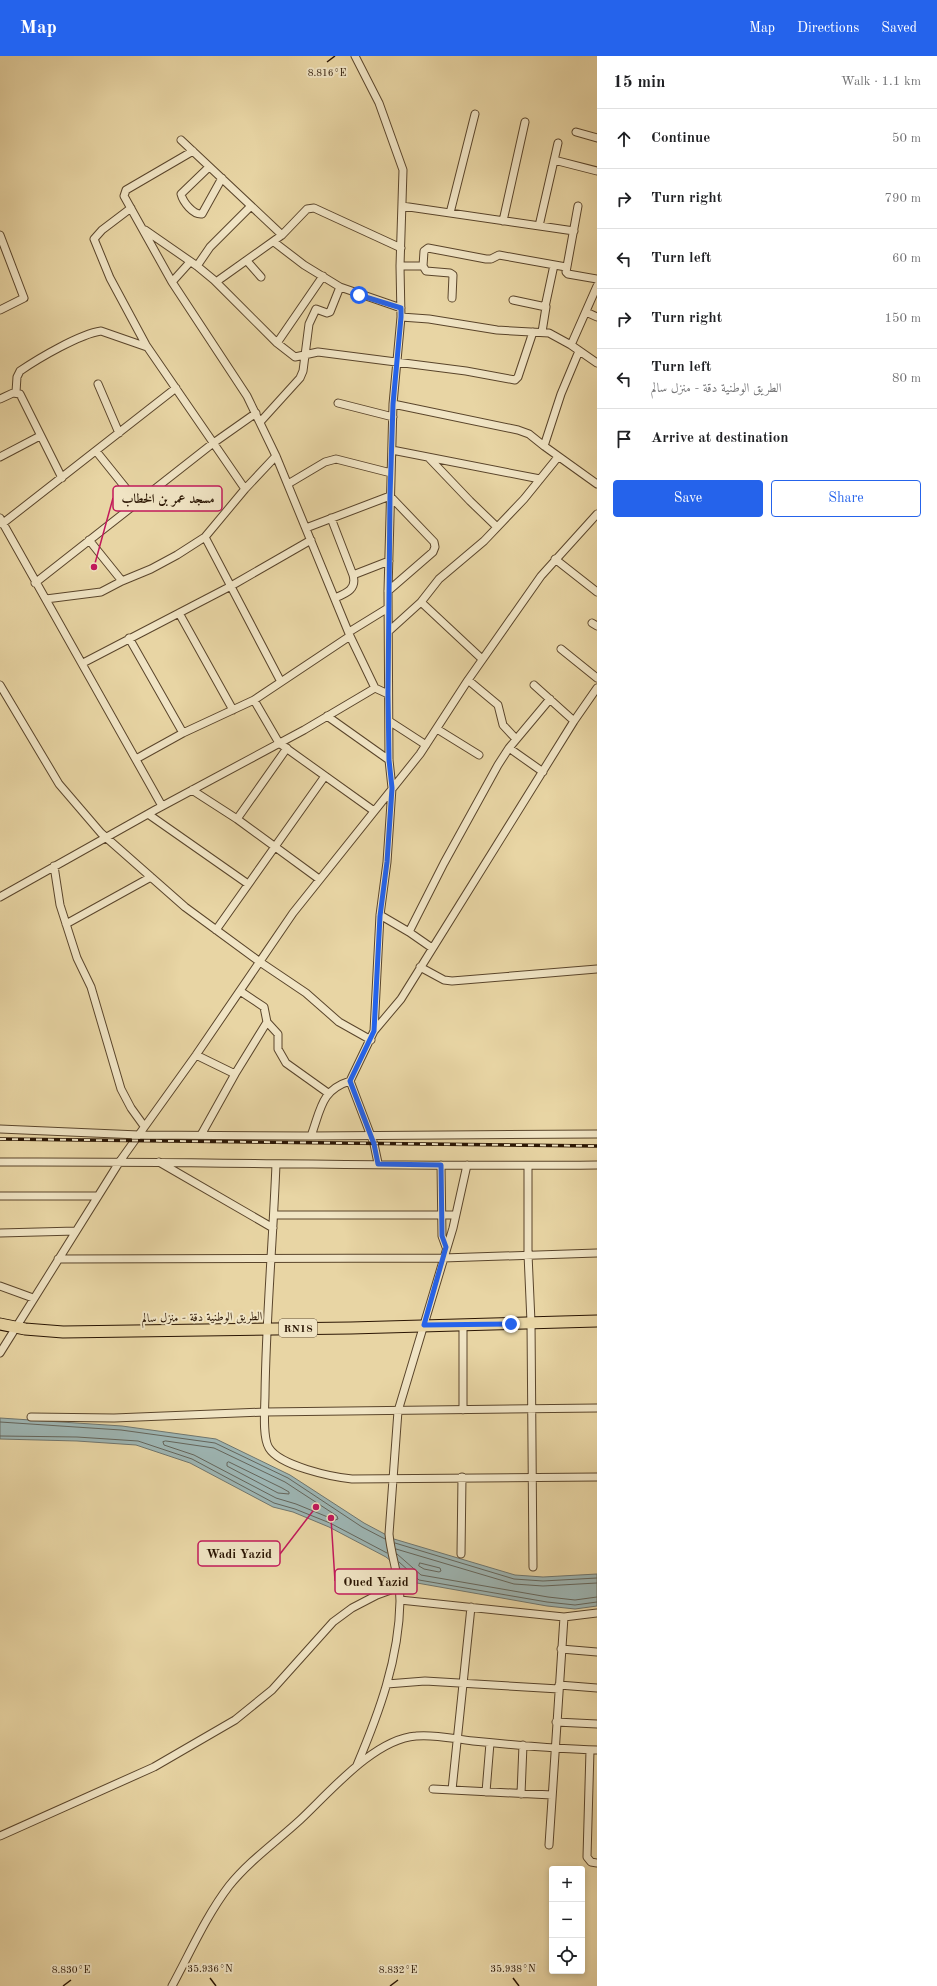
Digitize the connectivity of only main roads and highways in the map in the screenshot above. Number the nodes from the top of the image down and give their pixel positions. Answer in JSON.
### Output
{"nodes":[{"id":1,"x":597,"y":1321,"type":"edge"},
{"id":2,"x":0,"y":1324,"type":"edge"}],
"edges":[{"from":1,"to":2,"type":"main road","name":"الطريق الوطنية دقة - منزل سالم","number":"RN18"}]}
